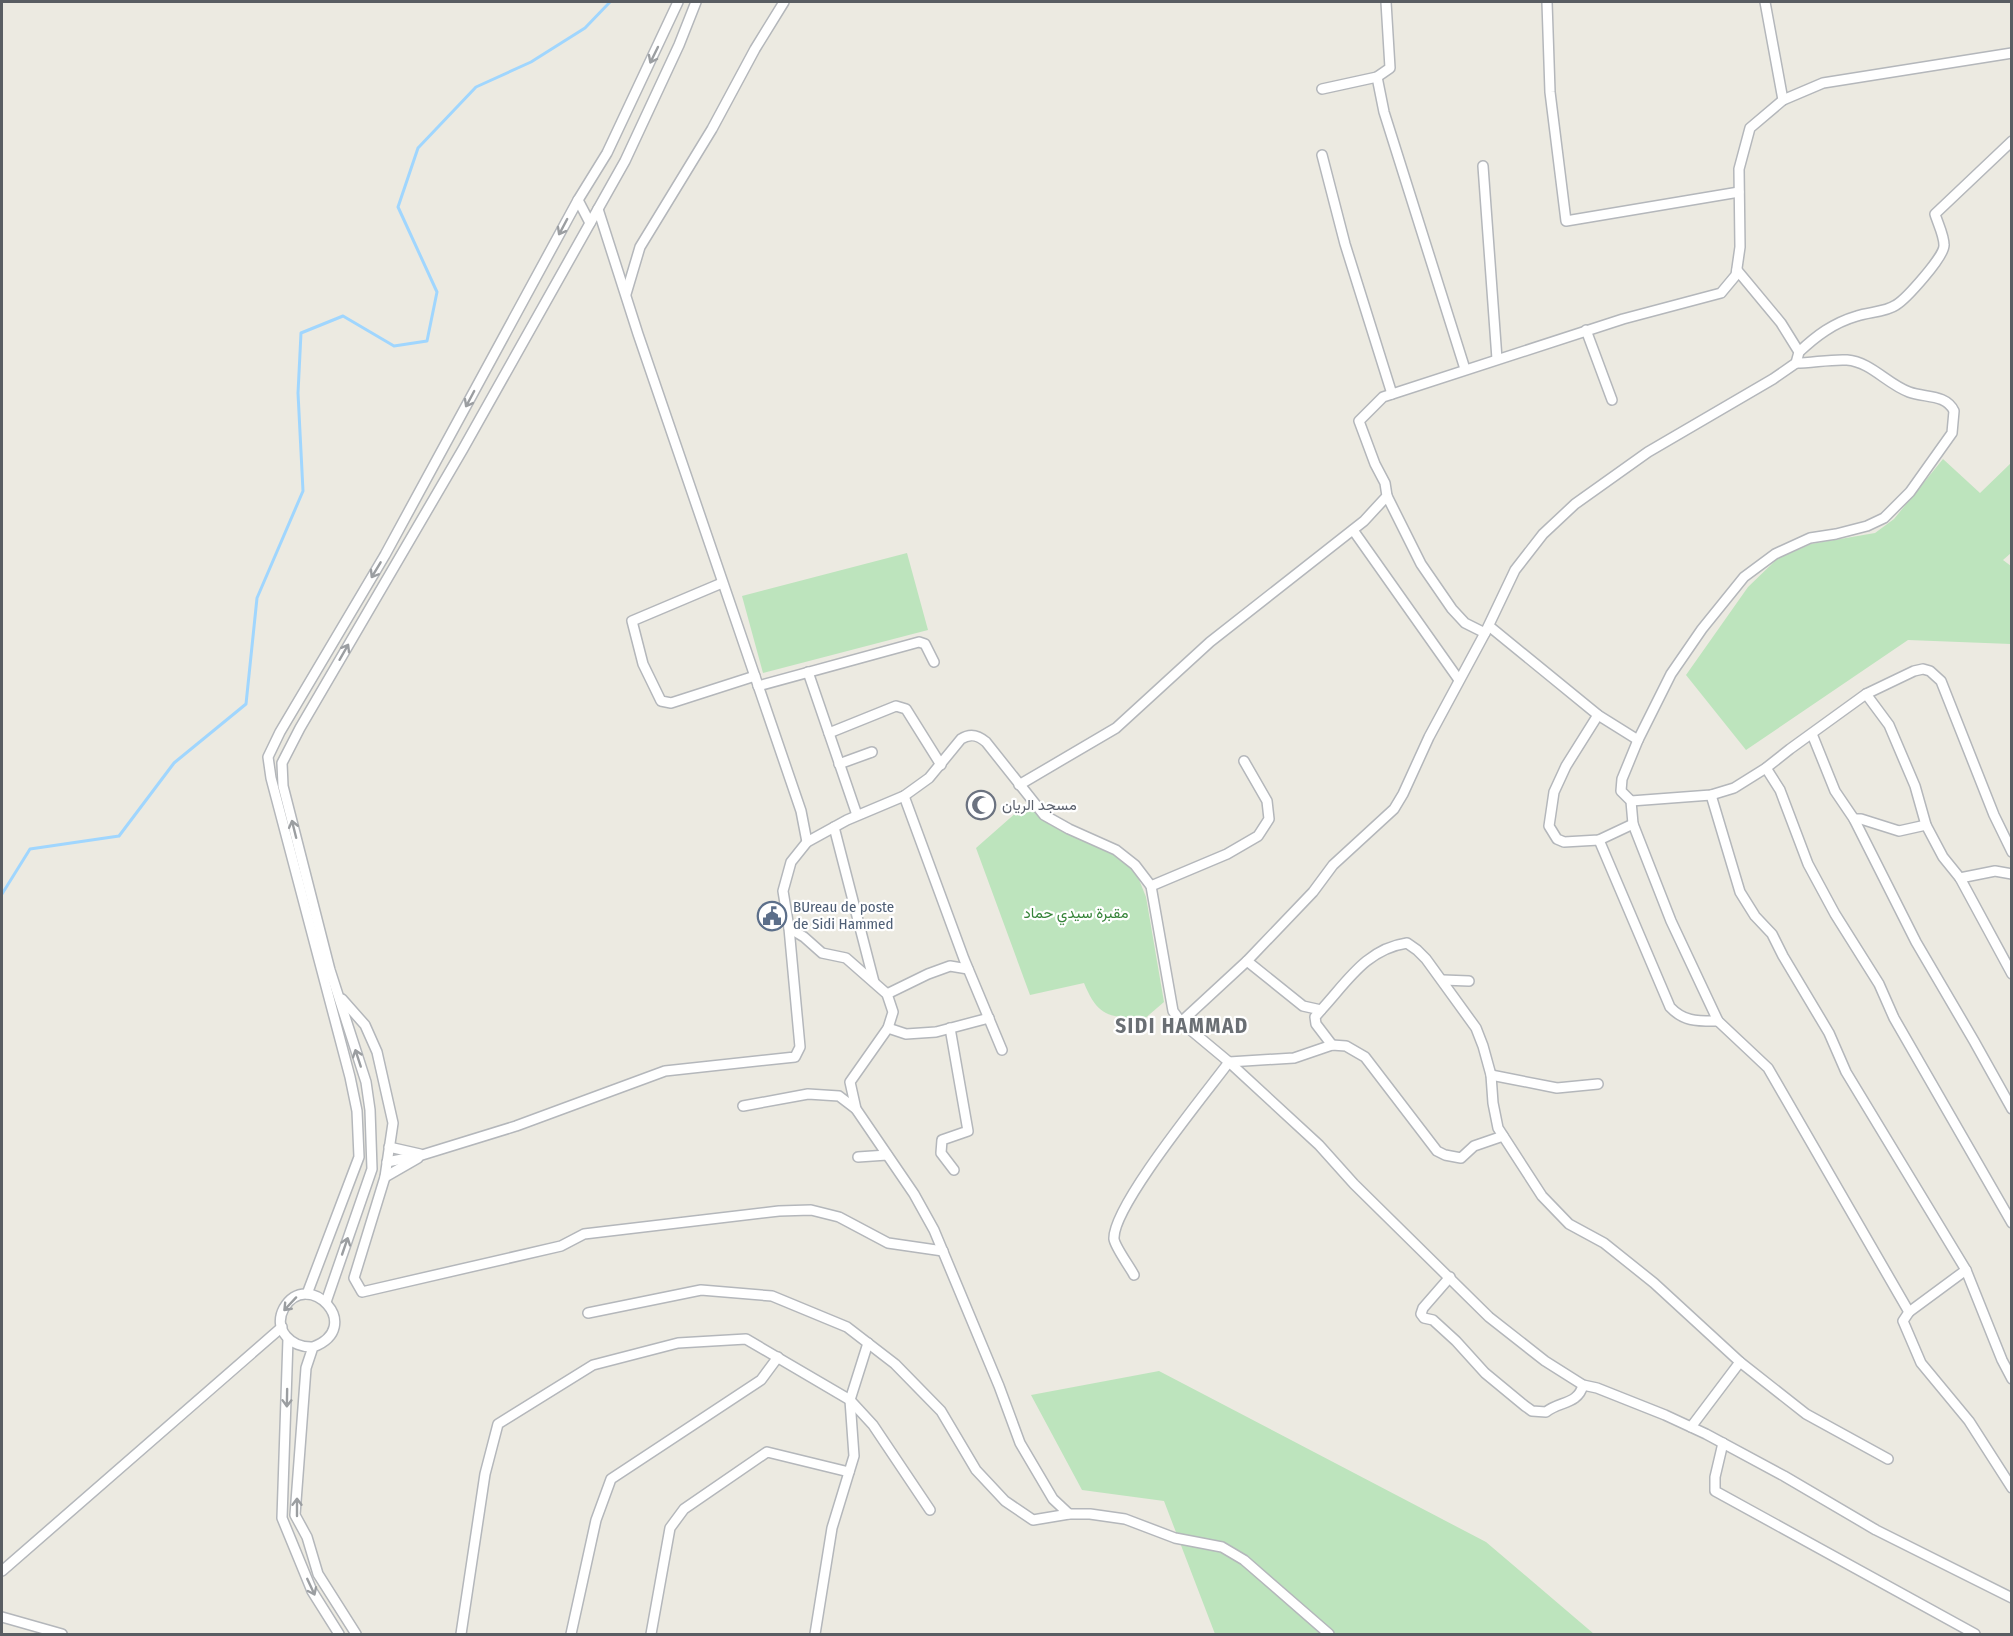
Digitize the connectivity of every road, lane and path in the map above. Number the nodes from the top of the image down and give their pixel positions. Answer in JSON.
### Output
{"nodes":[{"id":1,"x":678,"y":2,"type":"edge"},
{"id":2,"x":696,"y":2,"type":"edge"},
{"id":3,"x":784,"y":2,"type":"edge"},
{"id":4,"x":1386,"y":2,"type":"edge"},
{"id":5,"x":1547,"y":2,"type":"edge"},
{"id":6,"x":1765,"y":2,"type":"edge"},
{"id":7,"x":2012,"y":53,"type":"edge"},
{"id":8,"x":1377,"y":77,"type":"junction"},
{"id":9,"x":1322,"y":89,"type":"dead end"},
{"id":10,"x":1784,"y":100,"type":"junction"},
{"id":11,"x":2012,"y":141,"type":"edge"},
{"id":12,"x":1322,"y":155,"type":"dead end"},
{"id":13,"x":1484,"y":166,"type":"dead end"},
{"id":14,"x":1739,"y":192,"type":"junction"},
{"id":15,"x":578,"y":200,"type":"junction"},
{"id":16,"x":598,"y":209,"type":"junction"},
{"id":17,"x":590,"y":223,"type":"junction"},
{"id":18,"x":1737,"y":270,"type":"junction"},
{"id":19,"x":626,"y":295,"type":"junction"},
{"id":20,"x":1586,"y":330,"type":"junction"},
{"id":21,"x":1799,"y":352,"type":"junction"},
{"id":22,"x":1497,"y":359,"type":"junction"},
{"id":23,"x":1796,"y":363,"type":"junction"},
{"id":24,"x":1465,"y":369,"type":"junction"},
{"id":25,"x":1392,"y":394,"type":"junction"},
{"id":26,"x":1612,"y":400,"type":"dead end"},
{"id":27,"x":1388,"y":496,"type":"junction"},
{"id":28,"x":1353,"y":530,"type":"junction"},
{"id":29,"x":723,"y":583,"type":"junction"},
{"id":30,"x":1487,"y":629,"type":"junction"},
{"id":31,"x":934,"y":662,"type":"dead end"},
{"id":32,"x":808,"y":672,"type":"junction"},
{"id":33,"x":314,"y":676,"type":"junction"},
{"id":34,"x":755,"y":676,"type":"junction"},
{"id":35,"x":1460,"y":680,"type":"junction"},
{"id":36,"x":758,"y":686,"type":"junction"},
{"id":37,"x":1866,"y":694,"type":"junction"},
{"id":38,"x":317,"y":699,"type":"junction"},
{"id":39,"x":1598,"y":715,"type":"junction"},
{"id":40,"x":829,"y":733,"type":"junction"},
{"id":41,"x":1812,"y":734,"type":"junction"},
{"id":42,"x":1638,"y":740,"type":"junction"},
{"id":43,"x":872,"y":752,"type":"dead end"},
{"id":44,"x":1245,"y":761,"type":"dead end"},
{"id":45,"x":839,"y":764,"type":"junction"},
{"id":46,"x":941,"y":765,"type":"junction"},
{"id":47,"x":1766,"y":768,"type":"junction"},
{"id":48,"x":1019,"y":785,"type":"junction"},
{"id":49,"x":1712,"y":795,"type":"junction"},
{"id":50,"x":904,"y":796,"type":"junction"},
{"id":51,"x":1631,"y":801,"type":"junction"},
{"id":52,"x":857,"y":815,"type":"junction"},
{"id":53,"x":1854,"y":819,"type":"junction"},
{"id":54,"x":1633,"y":824,"type":"junction"},
{"id":55,"x":1926,"y":825,"type":"junction"},
{"id":56,"x":834,"y":827,"type":"junction"},
{"id":57,"x":1599,"y":840,"type":"junction"},
{"id":58,"x":807,"y":842,"type":"junction"},
{"id":59,"x":2012,"y":852,"type":"edge"},
{"id":60,"x":2012,"y":874,"type":"edge"},
{"id":61,"x":1959,"y":878,"type":"junction"},
{"id":62,"x":1152,"y":886,"type":"junction"},
{"id":63,"x":789,"y":928,"type":"junction"},
{"id":64,"x":1247,"y":961,"type":"junction"},
{"id":65,"x":968,"y":969,"type":"junction"},
{"id":66,"x":2012,"y":974,"type":"edge"},
{"id":67,"x":1443,"y":980,"type":"junction"},
{"id":68,"x":1469,"y":981,"type":"dead end"},
{"id":69,"x":874,"y":982,"type":"junction"},
{"id":70,"x":887,"y":994,"type":"junction"},
{"id":71,"x":338,"y":995,"type":"junction"},
{"id":72,"x":1322,"y":1010,"type":"junction"},
{"id":73,"x":989,"y":1018,"type":"junction"},
{"id":74,"x":1718,"y":1021,"type":"junction"},
{"id":75,"x":1181,"y":1022,"type":"junction"},
{"id":76,"x":888,"y":1028,"type":"junction"},
{"id":77,"x":950,"y":1028,"type":"junction"},
{"id":78,"x":1332,"y":1046,"type":"junction"},
{"id":79,"x":1002,"y":1050,"type":"dead end"},
{"id":80,"x":1229,"y":1062,"type":"junction"},
{"id":81,"x":1491,"y":1075,"type":"junction"},
{"id":82,"x":850,"y":1082,"type":"junction"},
{"id":83,"x":1598,"y":1084,"type":"dead end"},
{"id":84,"x":839,"y":1096,"type":"junction"},
{"id":85,"x":743,"y":1106,"type":"dead end"},
{"id":86,"x":2012,"y":1108,"type":"edge"},
{"id":87,"x":856,"y":1109,"type":"junction"},
{"id":88,"x":1503,"y":1136,"type":"junction"},
{"id":89,"x":389,"y":1147,"type":"junction"},
{"id":90,"x":422,"y":1155,"type":"junction"},
{"id":91,"x":887,"y":1155,"type":"junction"},
{"id":92,"x":858,"y":1157,"type":"dead end"},
{"id":93,"x":387,"y":1162,"type":"junction"},
{"id":94,"x":954,"y":1170,"type":"dead end"},
{"id":95,"x":385,"y":1177,"type":"junction"},
{"id":96,"x":2012,"y":1223,"type":"edge"},
{"id":97,"x":943,"y":1251,"type":"junction"},
{"id":98,"x":1966,"y":1270,"type":"junction"},
{"id":99,"x":1134,"y":1275,"type":"dead end"},
{"id":100,"x":1450,"y":1277,"type":"junction"},
{"id":101,"x":307,"y":1294,"type":"junction"},
{"id":102,"x":326,"y":1302,"type":"junction"},
{"id":103,"x":1909,"y":1312,"type":"junction"},
{"id":104,"x":588,"y":1313,"type":"dead end"},
{"id":105,"x":282,"y":1328,"type":"junction"},
{"id":106,"x":288,"y":1339,"type":"junction"},
{"id":107,"x":867,"y":1343,"type":"junction"},
{"id":108,"x":313,"y":1347,"type":"junction"},
{"id":109,"x":778,"y":1357,"type":"junction"},
{"id":110,"x":1740,"y":1362,"type":"junction"},
{"id":111,"x":2012,"y":1379,"type":"edge"},
{"id":112,"x":1583,"y":1386,"type":"junction"},
{"id":113,"x":850,"y":1400,"type":"junction"},
{"id":114,"x":1691,"y":1427,"type":"junction"},
{"id":115,"x":1723,"y":1443,"type":"junction"},
{"id":116,"x":1888,"y":1459,"type":"dead end"},
{"id":117,"x":849,"y":1473,"type":"junction"},
{"id":118,"x":2012,"y":1488,"type":"edge"},
{"id":119,"x":930,"y":1510,"type":"dead end"},
{"id":120,"x":1069,"y":1514,"type":"junction"},
{"id":121,"x":2,"y":1571,"type":"edge"},
{"id":122,"x":2012,"y":1598,"type":"edge"},
{"id":123,"x":2,"y":1617,"type":"edge"},
{"id":124,"x":62,"y":1635,"type":"edge"},
{"id":125,"x":339,"y":1635,"type":"edge"},
{"id":126,"x":356,"y":1635,"type":"edge"},
{"id":127,"x":461,"y":1635,"type":"edge"},
{"id":128,"x":571,"y":1635,"type":"edge"},
{"id":129,"x":651,"y":1635,"type":"edge"},
{"id":130,"x":815,"y":1635,"type":"edge"},
{"id":131,"x":1329,"y":1635,"type":"edge"},
{"id":132,"x":1975,"y":1635,"type":"edge"}],
"edges":[{"from":1,"to":15,"type":"street","one_way":true},
{"from":2,"to":16,"type":"street"},
{"from":3,"to":19,"type":"street"},
{"from":4,"to":8,"type":"street"},
{"from":5,"to":14,"type":"street"},
{"from":6,"to":10,"type":"street"},
{"from":7,"to":10,"type":"street"},
{"from":8,"to":9,"type":"street"},
{"from":8,"to":24,"type":"street"},
{"from":10,"to":14,"type":"street"},
{"from":11,"to":21,"type":"street"},
{"from":12,"to":25,"type":"street"},
{"from":13,"to":22,"type":"street"},
{"from":14,"to":18,"type":"street"},
{"from":15,"to":17,"type":"street"},
{"from":15,"to":33,"type":"street","one_way":true},
{"from":16,"to":17,"type":"street"},
{"from":16,"to":19,"type":"street"},
{"from":38,"to":17,"type":"street","one_way":true},
{"from":18,"to":20,"type":"street"},
{"from":18,"to":21,"type":"street"},
{"from":19,"to":29,"type":"street"},
{"from":20,"to":22,"type":"street"},
{"from":20,"to":26,"type":"street"},
{"from":21,"to":23,"type":"street"},
{"from":22,"to":24,"type":"street"},
{"from":23,"to":30,"type":"street"},
{"from":23,"to":42,"type":"street"},
{"from":24,"to":25,"type":"street"},
{"from":25,"to":27,"type":"street"},
{"from":27,"to":28,"type":"street"},
{"from":27,"to":30,"type":"street"},
{"from":28,"to":35,"type":"street"},
{"from":28,"to":48,"type":"street"},
{"from":29,"to":34,"type":"street"},
{"from":29,"to":34,"type":"street"},
{"from":30,"to":35,"type":"street"},
{"from":30,"to":39,"type":"street"},
{"from":31,"to":32,"type":"street"},
{"from":32,"to":36,"type":"street"},
{"from":32,"to":40,"type":"street"},
{"from":33,"to":38,"type":"street"},
{"from":33,"to":101,"type":"street"},
{"from":34,"to":36,"type":"street"},
{"from":35,"to":64,"type":"street"},
{"from":36,"to":58,"type":"street"},
{"from":37,"to":41,"type":"street"},
{"from":37,"to":55,"type":"street"},
{"from":37,"to":59,"type":"street"},
{"from":71,"to":38,"type":"street","one_way":true},
{"from":39,"to":42,"type":"street"},
{"from":39,"to":57,"type":"street"},
{"from":40,"to":45,"type":"street"},
{"from":40,"to":46,"type":"street"},
{"from":41,"to":47,"type":"street"},
{"from":41,"to":53,"type":"street"},
{"from":42,"to":51,"type":"street"},
{"from":43,"to":45,"type":"street"},
{"from":44,"to":62,"type":"street"},
{"from":45,"to":52,"type":"street"},
{"from":46,"to":48,"type":"street"},
{"from":46,"to":50,"type":"street"},
{"from":47,"to":49,"type":"street"},
{"from":47,"to":96,"type":"street"},
{"from":48,"to":62,"type":"street"},
{"from":49,"to":51,"type":"street"},
{"from":49,"to":98,"type":"street"},
{"from":50,"to":52,"type":"street"},
{"from":50,"to":65,"type":"street"},
{"from":51,"to":54,"type":"street"},
{"from":52,"to":56,"type":"street"},
{"from":53,"to":55,"type":"street"},
{"from":53,"to":86,"type":"street"},
{"from":54,"to":57,"type":"street"},
{"from":54,"to":74,"type":"street"},
{"from":55,"to":61,"type":"street"},
{"from":56,"to":58,"type":"street"},
{"from":56,"to":69,"type":"street"},
{"from":57,"to":74,"type":"street"},
{"from":58,"to":63,"type":"street"},
{"from":60,"to":61,"type":"street"},
{"from":61,"to":66,"type":"street"},
{"from":62,"to":75,"type":"street"},
{"from":63,"to":69,"type":"street"},
{"from":63,"to":90,"type":"street"},
{"from":64,"to":72,"type":"street"},
{"from":64,"to":75,"type":"street"},
{"from":65,"to":70,"type":"street"},
{"from":65,"to":73,"type":"street"},
{"from":67,"to":68,"type":"street"},
{"from":67,"to":72,"type":"street"},
{"from":67,"to":81,"type":"street"},
{"from":69,"to":70,"type":"street"},
{"from":70,"to":76,"type":"street"},
{"from":71,"to":89,"type":"street"},
{"from":102,"to":71,"type":"street","one_way":true},
{"from":72,"to":78,"type":"street"},
{"from":73,"to":77,"type":"street"},
{"from":73,"to":79,"type":"street"},
{"from":74,"to":103,"type":"street"},
{"from":75,"to":80,"type":"street"},
{"from":76,"to":77,"type":"street"},
{"from":76,"to":82,"type":"street"},
{"from":77,"to":94,"type":"street"},
{"from":78,"to":80,"type":"street"},
{"from":78,"to":88,"type":"street"},
{"from":80,"to":99,"type":"street"},
{"from":80,"to":100,"type":"street"},
{"from":81,"to":83,"type":"street"},
{"from":81,"to":88,"type":"street"},
{"from":82,"to":84,"type":"street"},
{"from":82,"to":87,"type":"street"},
{"from":84,"to":85,"type":"street"},
{"from":84,"to":87,"type":"street"},
{"from":87,"to":91,"type":"street"},
{"from":88,"to":110,"type":"street"},
{"from":89,"to":90,"type":"street"},
{"from":89,"to":93,"type":"street"},
{"from":90,"to":93,"type":"street"},
{"from":90,"to":95,"type":"street"},
{"from":91,"to":92,"type":"street"},
{"from":91,"to":97,"type":"street"},
{"from":93,"to":95,"type":"street"},
{"from":95,"to":97,"type":"street"},
{"from":97,"to":120,"type":"street"},
{"from":98,"to":103,"type":"street"},
{"from":98,"to":111,"type":"street"},
{"from":100,"to":112,"type":"street"},
{"from":100,"to":112,"type":"street"},
{"from":101,"to":102,"type":"street"},
{"from":101,"to":105,"type":"street","one_way":true},
{"from":102,"to":108,"type":"street"},
{"from":103,"to":118,"type":"street"},
{"from":104,"to":107,"type":"street"},
{"from":105,"to":106,"type":"street"},
{"from":105,"to":121,"type":"street"},
{"from":106,"to":108,"type":"street"},
{"from":106,"to":125,"type":"street","one_way":true},
{"from":107,"to":113,"type":"street"},
{"from":107,"to":120,"type":"street"},
{"from":126,"to":108,"type":"street","one_way":true},
{"from":109,"to":113,"type":"street"},
{"from":109,"to":127,"type":"street"},
{"from":109,"to":128,"type":"street"},
{"from":110,"to":114,"type":"street"},
{"from":110,"to":116,"type":"street"},
{"from":112,"to":114,"type":"street"},
{"from":113,"to":117,"type":"street"},
{"from":113,"to":119,"type":"street"},
{"from":114,"to":115,"type":"street"},
{"from":115,"to":122,"type":"street"},
{"from":115,"to":132,"type":"street"},
{"from":117,"to":129,"type":"street"},
{"from":117,"to":130,"type":"street"},
{"from":120,"to":131,"type":"street"},
{"from":123,"to":124,"type":"street"}]}
